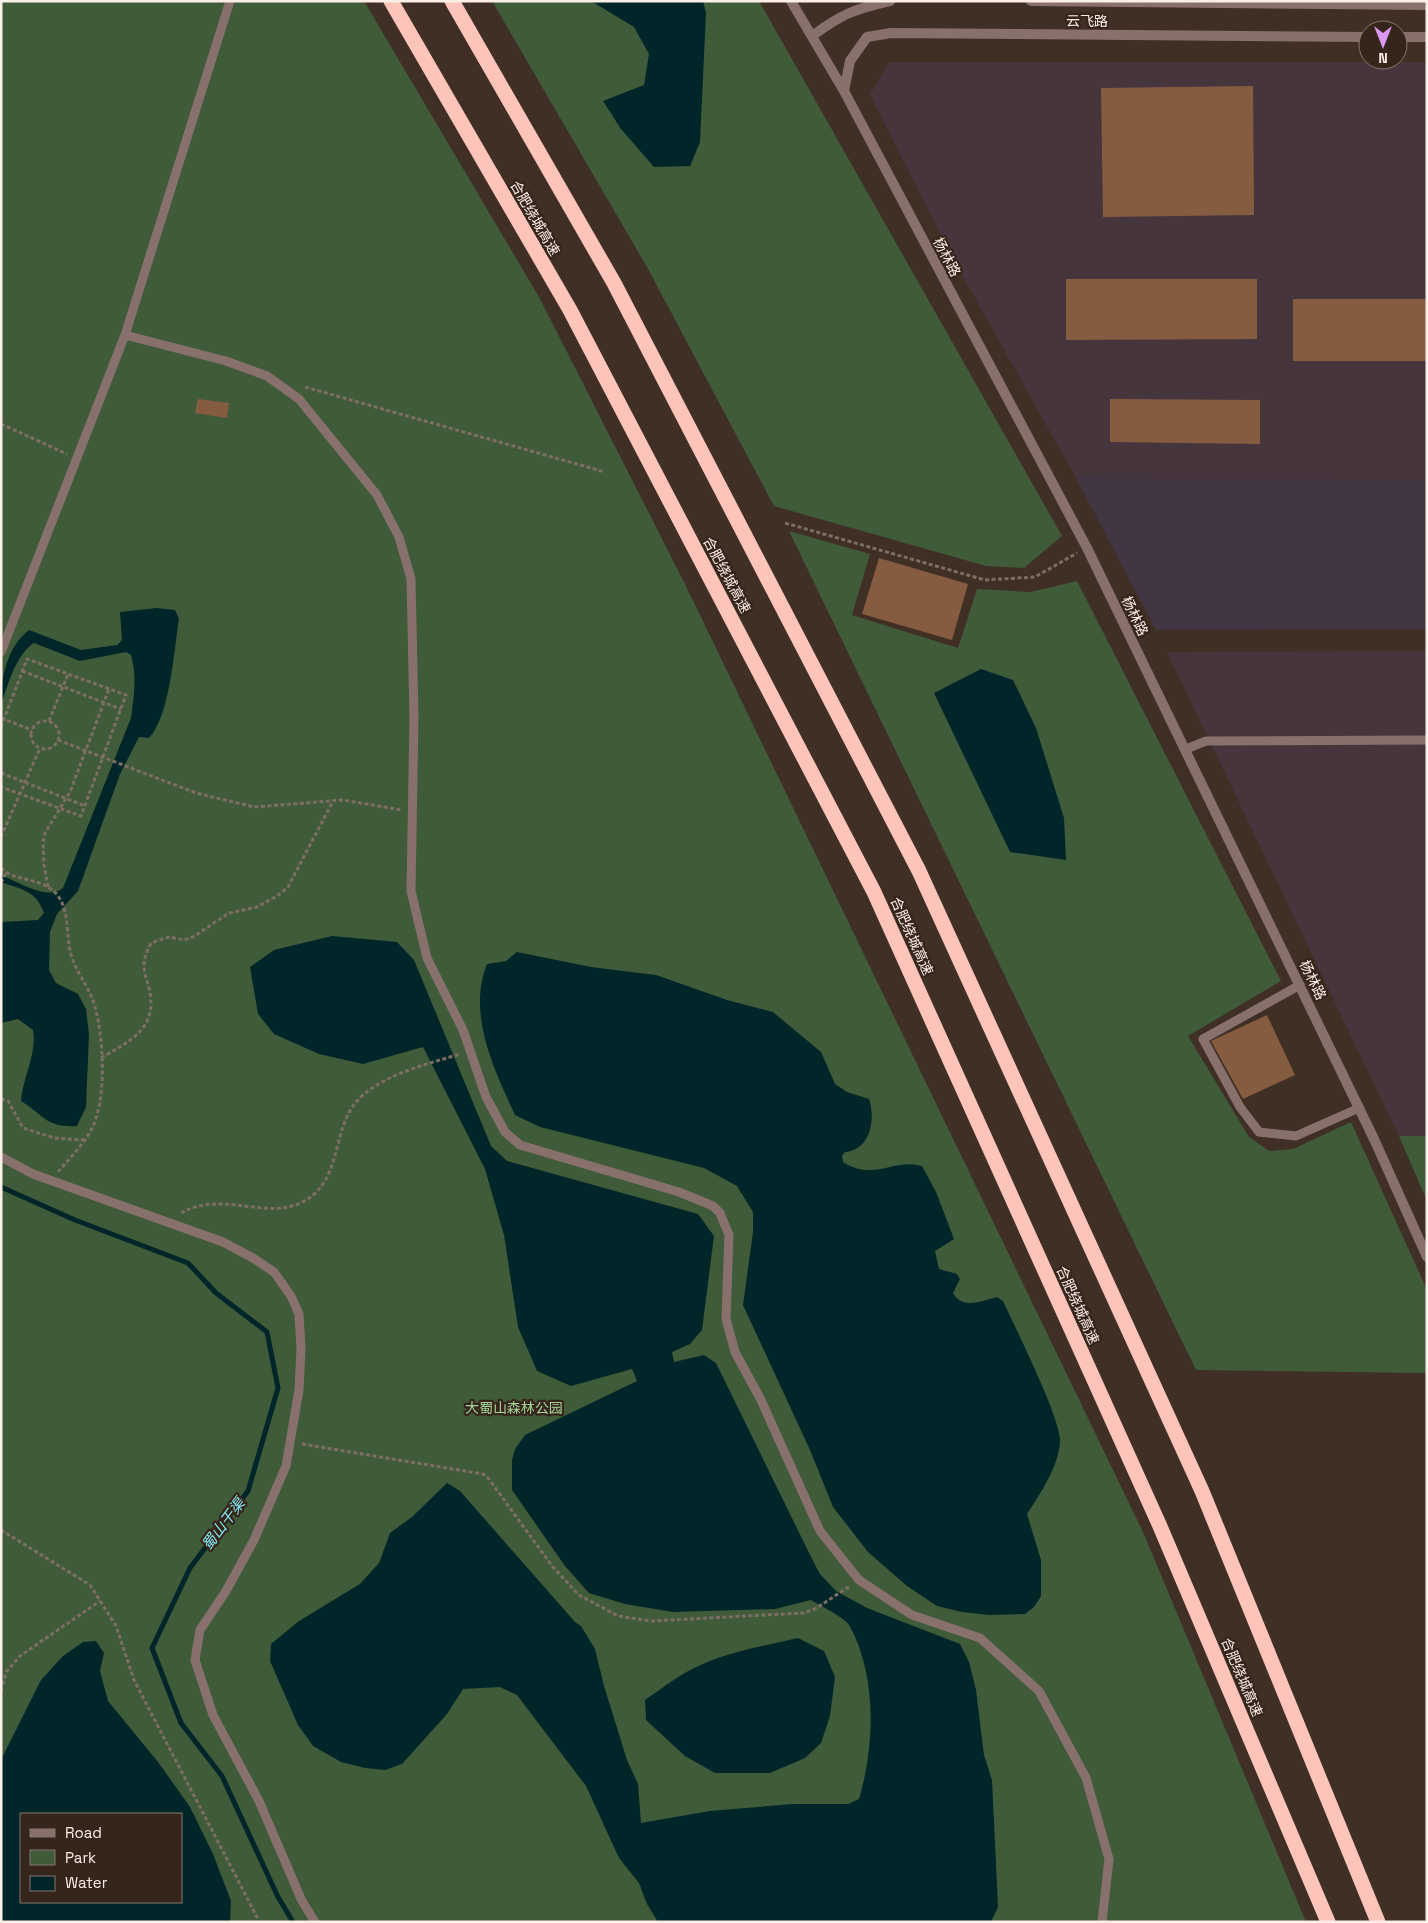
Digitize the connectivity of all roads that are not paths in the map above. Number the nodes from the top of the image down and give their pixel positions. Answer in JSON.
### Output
{"nodes":[{"id":1,"x":230,"y":1,"type":"edge"},
{"id":2,"x":391,"y":1,"type":"edge"},
{"id":3,"x":452,"y":1,"type":"edge"},
{"id":4,"x":791,"y":1,"type":"edge"},
{"id":5,"x":890,"y":1,"type":"edge"},
{"id":6,"x":1031,"y":1,"type":"edge"},
{"id":7,"x":1330,"y":3,"type":"edge"},
{"id":8,"x":1427,"y":5,"type":"edge"},
{"id":9,"x":812,"y":36,"type":"junction"},
{"id":10,"x":1358,"y":37,"type":"edge"},
{"id":11,"x":1408,"y":37,"type":"edge"},
{"id":12,"x":1427,"y":37,"type":"edge"},
{"id":13,"x":844,"y":91,"type":"junction"},
{"id":14,"x":125,"y":335,"type":"junction"},
{"id":15,"x":1,"y":652,"type":"edge"},
{"id":16,"x":1427,"y":740,"type":"edge"},
{"id":17,"x":1186,"y":749,"type":"junction"},
{"id":18,"x":1300,"y":985,"type":"junction"},
{"id":19,"x":1359,"y":1108,"type":"junction"},
{"id":20,"x":1,"y":1157,"type":"edge"},
{"id":21,"x":1427,"y":1257,"type":"edge"},
{"id":22,"x":315,"y":1922,"type":"edge"},
{"id":23,"x":1102,"y":1922,"type":"edge"},
{"id":24,"x":1328,"y":1922,"type":"edge"},
{"id":25,"x":1378,"y":1922,"type":"edge"}],
"edges":[{"from":1,"to":14,"type":"lane"},
{"from":2,"to":24,"type":"highway","name":"合肥绕城高速"},
{"from":3,"to":25,"type":"highway"},
{"from":4,"to":9,"type":"street","name":"杨林路"},
{"from":5,"to":9,"type":"street"},
{"from":6,"to":7,"type":"street","name":"云飞路"},
{"from":7,"to":8,"type":"street","name":"云飞路"},
{"from":9,"to":13,"type":"street","name":"杨林路"},
{"from":10,"to":13,"type":"street","name":"云飞路"},
{"from":11,"to":12,"type":"street"},
{"from":13,"to":17,"type":"street","name":"杨林路"},
{"from":14,"to":15,"type":"lane"},
{"from":14,"to":23,"type":"lane"},
{"from":16,"to":17,"type":"lane"},
{"from":17,"to":18,"type":"street","name":"杨林路"},
{"from":18,"to":19,"type":"street","name":"杨林路"},
{"from":18,"to":19,"type":"lane"},
{"from":19,"to":21,"type":"street","name":"杨林路"},
{"from":20,"to":22,"type":"lane"}]}
